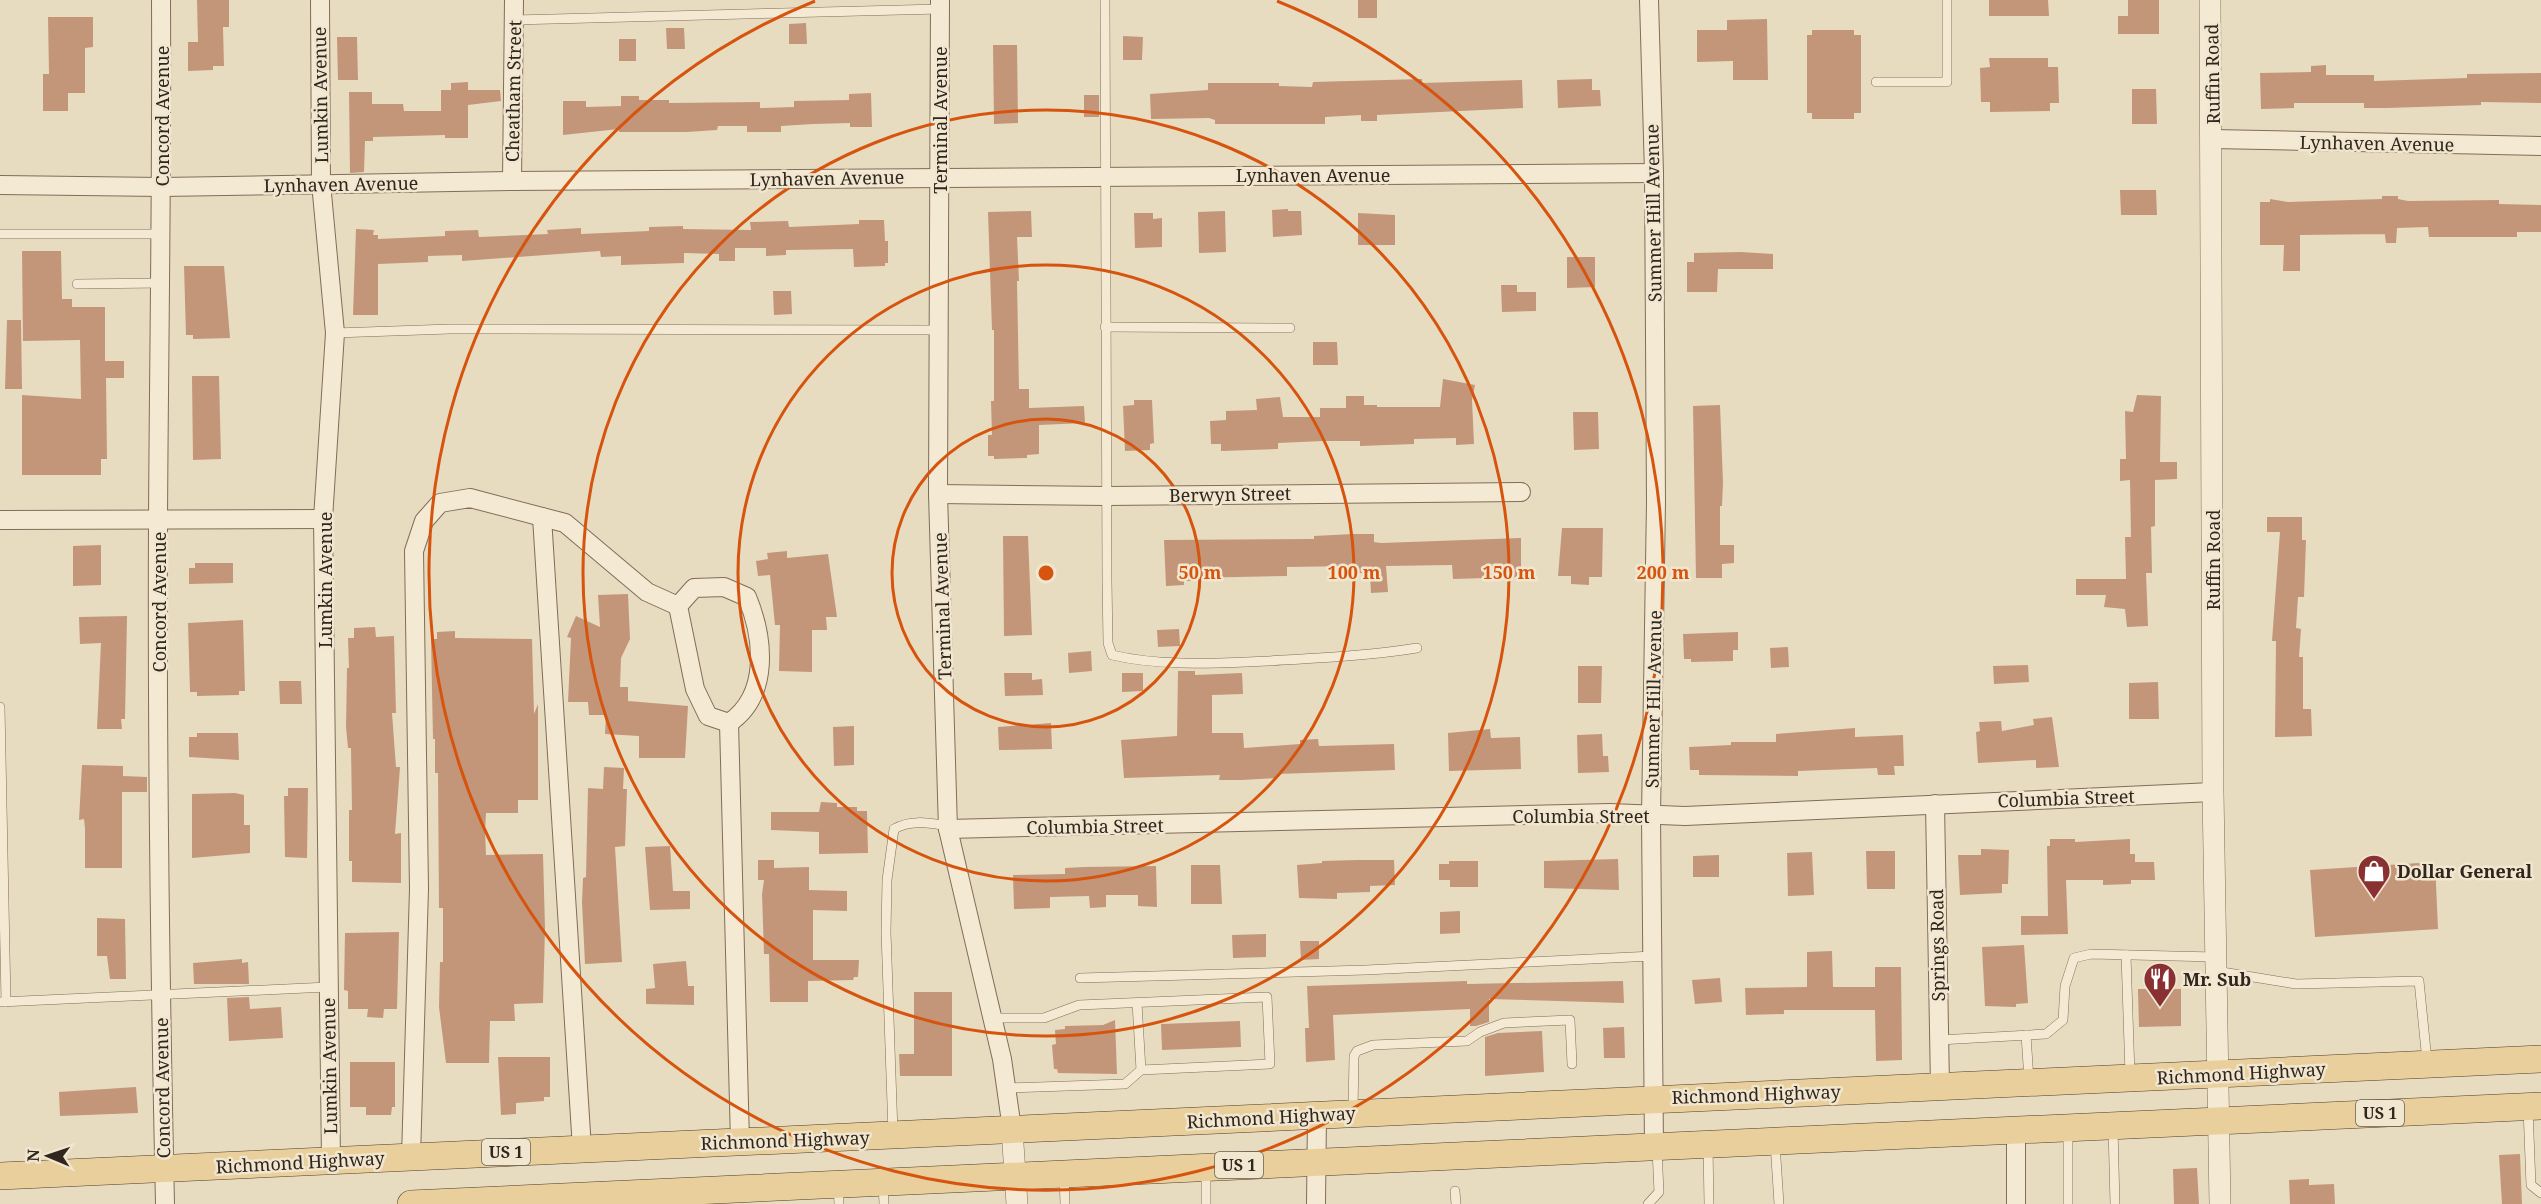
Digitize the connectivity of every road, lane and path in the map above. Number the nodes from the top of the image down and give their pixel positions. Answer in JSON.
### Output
{"nodes":[{"id":1,"x":161,"y":0,"type":"edge"},
{"id":2,"x":320,"y":0,"type":"edge"},
{"id":3,"x":514,"y":0,"type":"edge"},
{"id":4,"x":1105,"y":0,"type":"edge"},
{"id":5,"x":1649,"y":0,"type":"edge"},
{"id":6,"x":1947,"y":0,"type":"edge"},
{"id":7,"x":2210,"y":0,"type":"edge"},
{"id":8,"x":940,"y":5,"type":"edge"},
{"id":9,"x":514,"y":20,"type":"junction"},
{"id":10,"x":1876,"y":82,"type":"dead end"},
{"id":11,"x":2213,"y":139,"type":"junction"},
{"id":12,"x":2541,"y":146,"type":"edge"},
{"id":13,"x":1654,"y":173,"type":"junction"},
{"id":14,"x":1104,"y":176,"type":"junction"},
{"id":15,"x":941,"y":177,"type":"junction"},
{"id":16,"x":512,"y":181,"type":"junction"},
{"id":17,"x":321,"y":183,"type":"junction"},
{"id":18,"x":0,"y":186,"type":"edge"},
{"id":19,"x":162,"y":187,"type":"junction"},
{"id":20,"x":0,"y":234,"type":"edge"},
{"id":21,"x":161,"y":234,"type":"junction"},
{"id":22,"x":161,"y":283,"type":"junction"},
{"id":23,"x":77,"y":284,"type":"dead end"},
{"id":24,"x":1105,"y":327,"type":"junction"},
{"id":25,"x":1290,"y":328,"type":"dead end"},
{"id":26,"x":939,"y":330,"type":"junction"},
{"id":27,"x":335,"y":333,"type":"junction"},
{"id":28,"x":1521,"y":492,"type":"dead end"},
{"id":29,"x":938,"y":494,"type":"junction"},
{"id":30,"x":1106,"y":496,"type":"junction"},
{"id":31,"x":542,"y":517,"type":"junction"},
{"id":32,"x":324,"y":519,"type":"junction"},
{"id":33,"x":0,"y":520,"type":"edge"},
{"id":34,"x":158,"y":521,"type":"junction"},
{"id":35,"x":678,"y":606,"type":"junction"},
{"id":36,"x":1416,"y":648,"type":"dead end"},
{"id":37,"x":0,"y":706,"type":"edge"},
{"id":38,"x":729,"y":723,"type":"junction"},
{"id":39,"x":2213,"y":792,"type":"junction"},
{"id":40,"x":1935,"y":804,"type":"junction"},
{"id":41,"x":1652,"y":816,"type":"junction"},
{"id":42,"x":948,"y":827,"type":"junction"},
{"id":43,"x":2126,"y":955,"type":"junction"},
{"id":44,"x":1653,"y":956,"type":"junction"},
{"id":45,"x":2215,"y":964,"type":"junction"},
{"id":46,"x":1080,"y":978,"type":"dead end"},
{"id":47,"x":328,"y":987,"type":"junction"},
{"id":48,"x":160,"y":995,"type":"junction"},
{"id":49,"x":3,"y":1002,"type":"edge"},
{"id":50,"x":1137,"y":1003,"type":"junction"},
{"id":51,"x":993,"y":1018,"type":"junction"},
{"id":52,"x":2026,"y":1035,"type":"junction"},
{"id":53,"x":1939,"y":1040,"type":"junction"},
{"id":54,"x":2541,"y":1059,"type":"edge"},
{"id":55,"x":1572,"y":1064,"type":"dead end"},
{"id":56,"x":2427,"y":1064,"type":"junction"},
{"id":57,"x":1141,"y":1070,"type":"junction"},
{"id":58,"x":2217,"y":1074,"type":"junction"},
{"id":59,"x":2130,"y":1078,"type":"junction"},
{"id":60,"x":2029,"y":1083,"type":"junction"},
{"id":61,"x":1940,"y":1086,"type":"junction"},
{"id":62,"x":1006,"y":1088,"type":"junction"},
{"id":63,"x":1654,"y":1098,"type":"junction"},
{"id":64,"x":2535,"y":1106,"type":"edge"},
{"id":65,"x":1353,"y":1114,"type":"junction"},
{"id":66,"x":1317,"y":1116,"type":"junction"},
{"id":67,"x":2218,"y":1120,"type":"junction"},
{"id":68,"x":2113,"y":1126,"type":"junction"},
{"id":69,"x":2068,"y":1127,"type":"junction"},
{"id":70,"x":1012,"y":1129,"type":"junction"},
{"id":71,"x":2016,"y":1129,"type":"junction"},
{"id":72,"x":893,"y":1135,"type":"junction"},
{"id":73,"x":1774,"y":1140,"type":"junction"},
{"id":74,"x":740,"y":1142,"type":"junction"},
{"id":75,"x":1708,"y":1144,"type":"junction"},
{"id":76,"x":1656,"y":1146,"type":"junction"},
{"id":77,"x":582,"y":1149,"type":"junction"},
{"id":78,"x":411,"y":1157,"type":"junction"},
{"id":79,"x":331,"y":1160,"type":"junction"},
{"id":80,"x":1316,"y":1162,"type":"junction"},
{"id":81,"x":1206,"y":1167,"type":"junction"},
{"id":82,"x":164,"y":1169,"type":"junction"},
{"id":83,"x":1064,"y":1172,"type":"junction"},
{"id":84,"x":1016,"y":1175,"type":"junction"},
{"id":85,"x":0,"y":1176,"type":"edge"},
{"id":86,"x":1455,"y":1191,"type":"dead end"},
{"id":87,"x":2541,"y":1192,"type":"edge"},
{"id":88,"x":884,"y":1193,"type":"edge"},
{"id":89,"x":838,"y":1194,"type":"edge"},
{"id":90,"x":637,"y":1199,"type":"edge"},
{"id":91,"x":572,"y":1200,"type":"edge"},
{"id":92,"x":438,"y":1203,"type":"edge"},
{"id":93,"x":165,"y":1204,"type":"edge"},
{"id":94,"x":411,"y":1204,"type":"edge"},
{"id":95,"x":1017,"y":1204,"type":"edge"},
{"id":96,"x":1065,"y":1204,"type":"edge"},
{"id":97,"x":1206,"y":1204,"type":"edge"},
{"id":98,"x":1316,"y":1204,"type":"edge"},
{"id":99,"x":1456,"y":1204,"type":"edge"},
{"id":100,"x":1648,"y":1204,"type":"edge"},
{"id":101,"x":1709,"y":1204,"type":"edge"},
{"id":102,"x":1779,"y":1204,"type":"edge"},
{"id":103,"x":2016,"y":1204,"type":"edge"},
{"id":104,"x":2068,"y":1204,"type":"edge"},
{"id":105,"x":2115,"y":1204,"type":"edge"},
{"id":106,"x":2220,"y":1204,"type":"edge"}],
"edges":[{"from":1,"to":19,"type":"street","name":"Concord Avenue"},
{"from":2,"to":17,"type":"street","name":"Lumkin Avenue"},
{"from":3,"to":9,"type":"street","name":"Cheatham Street"},
{"from":4,"to":14,"type":"lane"},
{"from":5,"to":13,"type":"street","name":"Summer Hill Avenue"},
{"from":6,"to":10,"type":"lane"},
{"from":7,"to":11,"type":"street","name":"Ruffin Road"},
{"from":8,"to":9,"type":"lane"},
{"from":8,"to":15,"type":"street","name":"Terminal Avenue"},
{"from":9,"to":16,"type":"street","name":"Cheatham Street"},
{"from":11,"to":12,"type":"street","name":"Lynhaven Avenue"},
{"from":11,"to":39,"type":"street","name":"Ruffin Road"},
{"from":13,"to":14,"type":"street","name":"Lynhaven Avenue"},
{"from":13,"to":41,"type":"street","name":"Summer Hill Avenue"},
{"from":14,"to":15,"type":"street","name":"Lynhaven Avenue"},
{"from":14,"to":24,"type":"lane"},
{"from":15,"to":16,"type":"street","name":"Lynhaven Avenue"},
{"from":15,"to":26,"type":"street","name":"Terminal Avenue"},
{"from":16,"to":17,"type":"street","name":"Lynhaven Avenue"},
{"from":17,"to":19,"type":"street","name":"Lynhaven Avenue"},
{"from":17,"to":27,"type":"street","name":"Lumkin Avenue"},
{"from":18,"to":19,"type":"street","name":"Lynhaven Avenue"},
{"from":19,"to":21,"type":"street","name":"Concord Avenue"},
{"from":20,"to":21,"type":"lane"},
{"from":21,"to":22,"type":"street","name":"Concord Avenue"},
{"from":22,"to":23,"type":"lane"},
{"from":22,"to":34,"type":"street","name":"Concord Avenue"},
{"from":24,"to":25,"type":"lane"},
{"from":24,"to":30,"type":"lane"},
{"from":26,"to":27,"type":"lane"},
{"from":26,"to":29,"type":"street","name":"Terminal Avenue"},
{"from":27,"to":32,"type":"street","name":"Lumkin Avenue"},
{"from":28,"to":30,"type":"street","name":"Berwyn Street"},
{"from":29,"to":30,"type":"street","name":"Berwyn Street"},
{"from":29,"to":42,"type":"street","name":"Terminal Avenue"},
{"from":30,"to":36,"type":"lane"},
{"from":31,"to":35,"type":"street"},
{"from":31,"to":77,"type":"street"},
{"from":31,"to":78,"type":"street"},
{"from":32,"to":34,"type":"street"},
{"from":32,"to":47,"type":"street","name":"Lumkin Avenue"},
{"from":33,"to":34,"type":"street"},
{"from":34,"to":48,"type":"street","name":"Concord Avenue"},
{"from":35,"to":38,"type":"street"},
{"from":35,"to":38,"type":"street"},
{"from":37,"to":49,"type":"lane"},
{"from":38,"to":74,"type":"street"},
{"from":39,"to":40,"type":"street","name":"Columbia Street"},
{"from":39,"to":45,"type":"street","name":"Ruffin Road"},
{"from":40,"to":41,"type":"street","name":"Columbia Street"},
{"from":40,"to":53,"type":"street","name":"Springs Road"},
{"from":41,"to":42,"type":"street","name":"Columbia Street"},
{"from":41,"to":44,"type":"street","name":"Summer Hill Avenue"},
{"from":42,"to":51,"type":"street","name":"Terminal Avenue"},
{"from":42,"to":72,"type":"lane"},
{"from":43,"to":45,"type":"lane"},
{"from":43,"to":52,"type":"lane"},
{"from":43,"to":59,"type":"lane"},
{"from":44,"to":46,"type":"lane"},
{"from":44,"to":63,"type":"street","name":"Summer Hill Avenue"},
{"from":45,"to":56,"type":"lane"},
{"from":45,"to":58,"type":"street","name":"Ruffin Road"},
{"from":47,"to":48,"type":"lane"},
{"from":47,"to":79,"type":"street","name":"Lumkin Avenue"},
{"from":48,"to":49,"type":"lane"},
{"from":48,"to":82,"type":"street","name":"Concord Avenue"},
{"from":50,"to":51,"type":"lane"},
{"from":50,"to":57,"type":"lane"},
{"from":50,"to":57,"type":"lane"},
{"from":51,"to":62,"type":"street","name":"Terminal Avenue"},
{"from":52,"to":53,"type":"lane"},
{"from":52,"to":60,"type":"lane"},
{"from":53,"to":61,"type":"street","name":"Springs Road"},
{"from":54,"to":56,"type":"main road","name":"Richmond Highway","number":"US 1"},
{"from":55,"to":65,"type":"lane"},
{"from":56,"to":58,"type":"main road","name":"Richmond Highway","number":"US 1"},
{"from":57,"to":62,"type":"lane"},
{"from":58,"to":59,"type":"main road","name":"Richmond Highway","number":"US 1"},
{"from":58,"to":67,"type":"street","name":"Ruffin Road"},
{"from":59,"to":60,"type":"main road","name":"Richmond Highway","number":"US 1"},
{"from":60,"to":61,"type":"main road","name":"Richmond Highway","number":"US 1"},
{"from":61,"to":63,"type":"main road","name":"Richmond Highway","number":"US 1"},
{"from":62,"to":70,"type":"street","name":"Terminal Avenue"},
{"from":63,"to":65,"type":"main road","name":"Richmond Highway","number":"US 1"},
{"from":63,"to":76,"type":"street","name":"Summer Hill Avenue"},
{"from":64,"to":67,"type":"main road","number":"US 1"},
{"from":64,"to":87,"type":"lane"},
{"from":65,"to":66,"type":"main road","name":"Richmond Highway","number":"US 1"},
{"from":66,"to":70,"type":"main road","name":"Richmond Highway","number":"US 1"},
{"from":66,"to":80,"type":"street"},
{"from":67,"to":68,"type":"main road","number":"US 1"},
{"from":67,"to":106,"type":"street","name":"Ruffin Road"},
{"from":68,"to":69,"type":"main road","number":"US 1"},
{"from":68,"to":105,"type":"lane"},
{"from":69,"to":71,"type":"main road","number":"US 1"},
{"from":69,"to":104,"type":"lane"},
{"from":70,"to":72,"type":"main road","name":"Richmond Highway","number":"US 1"},
{"from":70,"to":84,"type":"street","name":"Terminal Avenue"},
{"from":71,"to":73,"type":"main road","number":"US 1"},
{"from":71,"to":103,"type":"street"},
{"from":72,"to":74,"type":"main road","name":"Richmond Highway","number":"US 1"},
{"from":73,"to":75,"type":"main road","number":"US 1"},
{"from":73,"to":102,"type":"lane"},
{"from":74,"to":77,"type":"main road","name":"Richmond Highway","number":"US 1"},
{"from":75,"to":76,"type":"main road","number":"US 1"},
{"from":75,"to":101,"type":"lane"},
{"from":76,"to":80,"type":"main road","number":"US 1"},
{"from":76,"to":100,"type":"lane"},
{"from":77,"to":78,"type":"main road","name":"Richmond Highway","number":"US 1"},
{"from":78,"to":79,"type":"main road","name":"Richmond Highway","number":"US 1"},
{"from":79,"to":82,"type":"main road","name":"Richmond Highway","number":"US 1"},
{"from":80,"to":81,"type":"main road","number":"US 1"},
{"from":80,"to":98,"type":"street"},
{"from":81,"to":83,"type":"main road","number":"US 1"},
{"from":81,"to":97,"type":"lane"},
{"from":82,"to":85,"type":"main road","name":"Richmond Highway","number":"US 1"},
{"from":82,"to":93,"type":"street","name":"Concord Avenue"},
{"from":83,"to":84,"type":"main road","number":"US 1"},
{"from":83,"to":96,"type":"lane"},
{"from":84,"to":88,"type":"main road","number":"US 1"},
{"from":84,"to":95,"type":"street","name":"Terminal Avenue"},
{"from":86,"to":99,"type":"lane"},
{"from":88,"to":89,"type":"main road","number":"US 1"},
{"from":89,"to":90,"type":"main road","number":"US 1"},
{"from":90,"to":91,"type":"main road","number":"US 1"},
{"from":91,"to":92,"type":"main road","number":"US 1"},
{"from":92,"to":94,"type":"main road","number":"US 1"}]}
